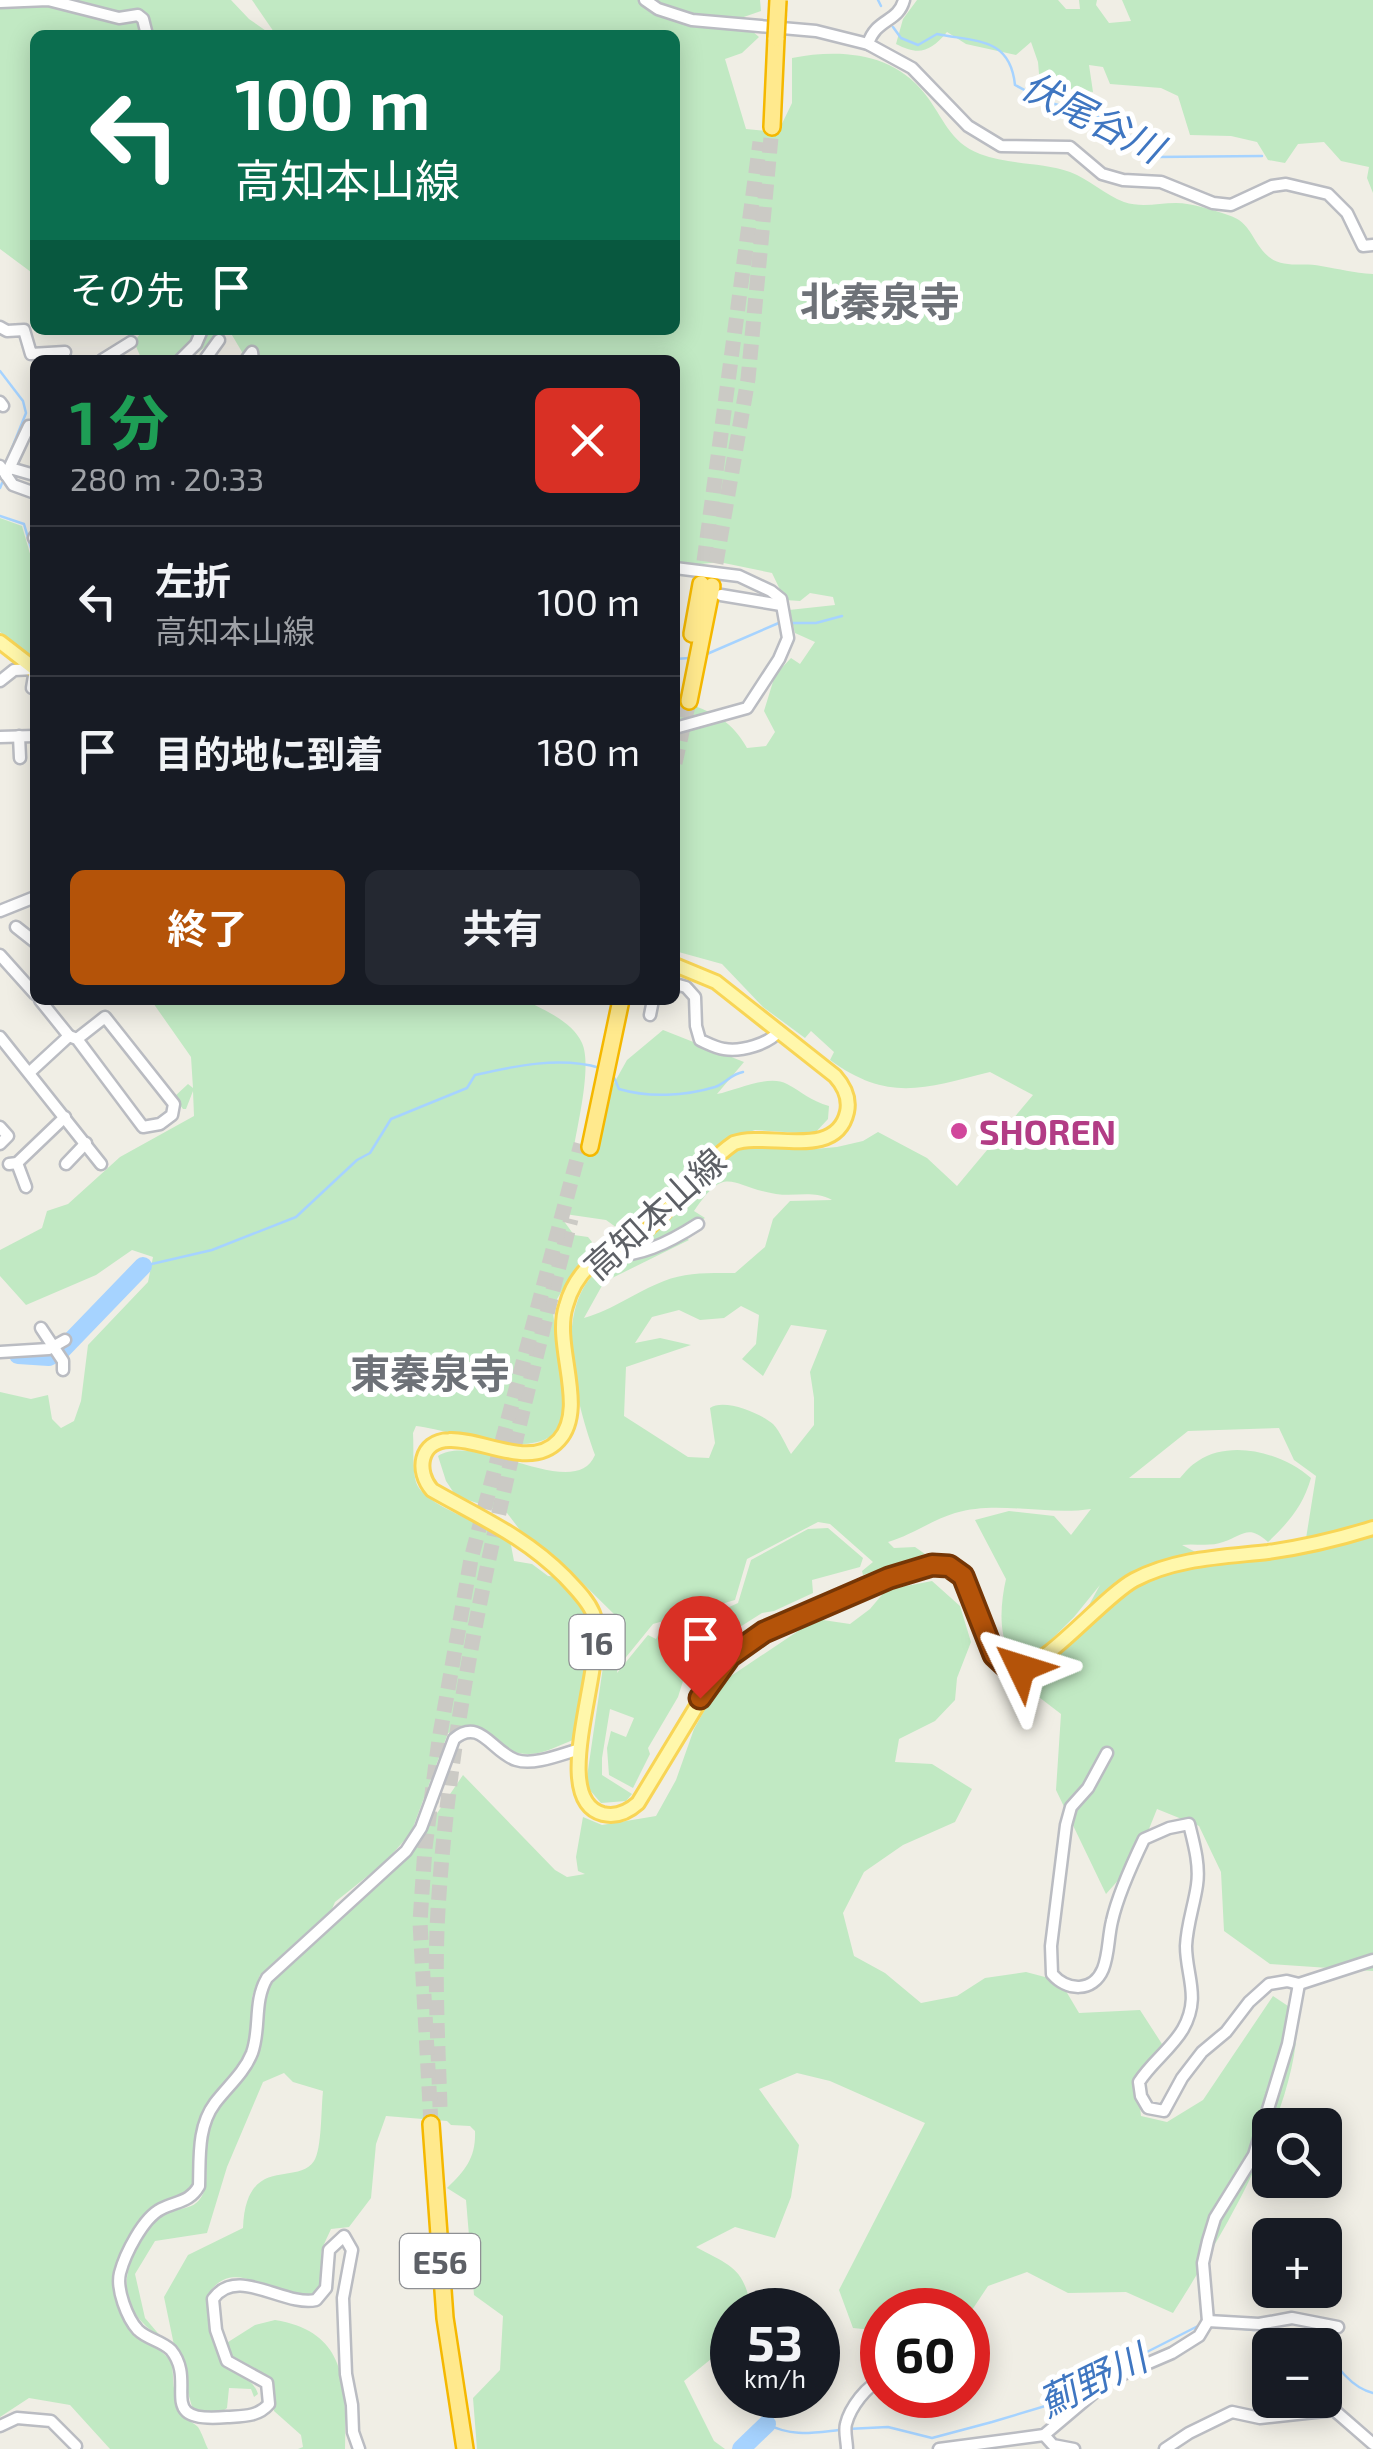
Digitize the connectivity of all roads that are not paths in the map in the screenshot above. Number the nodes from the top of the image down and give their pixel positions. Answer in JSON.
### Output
{"nodes":[{"id":1,"x":645,"y":0,"type":"edge"},
{"id":2,"x":770,"y":0,"type":"edge"},
{"id":3,"x":778,"y":0,"type":"edge"},
{"id":4,"x":904,"y":0,"type":"edge"},
{"id":5,"x":0,"y":2,"type":"edge"},
{"id":6,"x":146,"y":30,"type":"edge"},
{"id":7,"x":772,"y":38,"type":"junction"},
{"id":8,"x":868,"y":44,"type":"junction"},
{"id":9,"x":767,"y":127,"type":"tunnel mouth"},
{"id":10,"x":1373,"y":245,"type":"edge"},
{"id":11,"x":0,"y":326,"type":"edge"},
{"id":12,"x":200,"y":335,"type":"edge"},
{"id":13,"x":219,"y":340,"type":"dead end"},
{"id":14,"x":131,"y":342,"type":"dead end"},
{"id":15,"x":65,"y":352,"type":"dead end"},
{"id":16,"x":110,"y":355,"type":"edge"},
{"id":17,"x":185,"y":355,"type":"edge"},
{"id":18,"x":208,"y":355,"type":"edge"},
{"id":19,"x":30,"y":426,"type":"edge"},
{"id":20,"x":5,"y":469,"type":"edge"},
{"id":21,"x":30,"y":474,"type":"edge"},
{"id":22,"x":30,"y":491,"type":"edge"},
{"id":23,"x":680,"y":569,"type":"edge"},
{"id":24,"x":711,"y":588,"type":"joint"},
{"id":25,"x":782,"y":609,"type":"junction"},
{"id":26,"x":0,"y":642,"type":"edge"},
{"id":27,"x":30,"y":666,"type":"edge"},
{"id":28,"x":30,"y":670,"type":"edge"},
{"id":29,"x":0,"y":680,"type":"edge"},
{"id":30,"x":685,"y":699,"type":"tunnel mouth"},
{"id":31,"x":680,"y":727,"type":"edge"},
{"id":32,"x":19,"y":736,"type":"junction"},
{"id":33,"x":30,"y":736,"type":"edge"},
{"id":34,"x":0,"y":738,"type":"edge"},
{"id":35,"x":20,"y":758,"type":"dead end"},
{"id":36,"x":28,"y":904,"type":"edge"},
{"id":37,"x":0,"y":910,"type":"edge"},
{"id":38,"x":16,"y":926,"type":"dead end"},
{"id":39,"x":30,"y":938,"type":"edge"},
{"id":40,"x":0,"y":955,"type":"edge"},
{"id":41,"x":680,"y":967,"type":"edge"},
{"id":42,"x":680,"y":985,"type":"edge"},
{"id":43,"x":30,"y":988,"type":"edge"},
{"id":44,"x":44,"y":1005,"type":"edge"},
{"id":45,"x":612,"y":1005,"type":"edge"},
{"id":46,"x":620,"y":1005,"type":"edge"},
{"id":47,"x":652,"y":1005,"type":"edge"},
{"id":48,"x":650,"y":1015,"type":"dead end"},
{"id":49,"x":779,"y":1031,"type":"junction"},
{"id":50,"x":0,"y":1036,"type":"edge"},
{"id":51,"x":73,"y":1037,"type":"junction"},
{"id":52,"x":30,"y":1072,"type":"junction"},
{"id":53,"x":65,"y":1116,"type":"junction"},
{"id":54,"x":0,"y":1127,"type":"edge"},
{"id":55,"x":86,"y":1143,"type":"junction"},
{"id":56,"x":0,"y":1144,"type":"edge"},
{"id":57,"x":66,"y":1164,"type":"dead end"},
{"id":58,"x":101,"y":1164,"type":"dead end"},
{"id":59,"x":26,"y":1188,"type":"dead end"},
{"id":60,"x":698,"y":1224,"type":"dead end"},
{"id":61,"x":603,"y":1255,"type":"junction"},
{"id":62,"x":42,"y":1328,"type":"dead end"},
{"id":63,"x":60,"y":1348,"type":"junction"},
{"id":64,"x":0,"y":1352,"type":"edge"},
{"id":65,"x":64,"y":1370,"type":"dead end"},
{"id":66,"x":1373,"y":1528,"type":"edge"},
{"id":67,"x":580,"y":1749,"type":"junction"},
{"id":68,"x":1107,"y":1753,"type":"dead end"},
{"id":69,"x":1373,"y":1960,"type":"edge"},
{"id":70,"x":1299,"y":1984,"type":"junction"},
{"id":71,"x":436,"y":2124,"type":"tunnel mouth"},
{"id":72,"x":1311,"y":2323,"type":"junction"},
{"id":73,"x":1206,"y":2326,"type":"junction"},
{"id":74,"x":1338,"y":2327,"type":"dead end"},
{"id":75,"x":1315,"y":2328,"type":"edge"},
{"id":76,"x":860,"y":2398,"type":"edge"},
{"id":77,"x":0,"y":2426,"type":"edge"},
{"id":78,"x":1044,"y":2435,"type":"junction"},
{"id":79,"x":1373,"y":2444,"type":"edge"},
{"id":80,"x":76,"y":2446,"type":"dead end"},
{"id":81,"x":359,"y":2449,"type":"edge"},
{"id":82,"x":468,"y":2449,"type":"edge"},
{"id":83,"x":847,"y":2449,"type":"edge"},
{"id":84,"x":939,"y":2449,"type":"edge"},
{"id":85,"x":1074,"y":2449,"type":"edge"},
{"id":86,"x":1165,"y":2449,"type":"edge"}],
"edges":[{"from":1,"to":8,"type":"street"},
{"from":2,"to":7,"type":"highway"},
{"from":3,"to":7,"type":"highway","bridge":true},
{"from":4,"to":8,"type":"street"},
{"from":5,"to":6,"type":"street"},
{"from":7,"to":9,"type":"highway"},
{"from":8,"to":10,"type":"street"},
{"from":11,"to":15,"type":"street"},
{"from":12,"to":17,"type":"street"},
{"from":13,"to":18,"type":"street"},
{"from":14,"to":16,"type":"street"},
{"from":19,"to":20,"type":"street"},
{"from":20,"to":21,"type":"street"},
{"from":20,"to":22,"type":"street"},
{"from":23,"to":25,"type":"street"},
{"from":24,"to":25,"type":"street"},
{"from":24,"to":30,"type":"highway"},
{"from":25,"to":31,"type":"street"},
{"from":26,"to":27,"type":"main road"},
{"from":28,"to":29,"type":"street"},
{"from":32,"to":33,"type":"street"},
{"from":32,"to":34,"type":"street"},
{"from":32,"to":35,"type":"street"},
{"from":36,"to":37,"type":"street"},
{"from":38,"to":39,"type":"street"},
{"from":40,"to":43,"type":"street"},
{"from":41,"to":49,"type":"main road","name":"高知本山線","number":"16"},
{"from":42,"to":49,"type":"street"},
{"from":44,"to":51,"type":"street"},
{"from":45,"to":46,"type":"highway"},
{"from":47,"to":48,"type":"street"},
{"from":49,"to":61,"type":"main road","name":"高知本山線","number":"16"},
{"from":50,"to":52,"type":"street"},
{"from":51,"to":51,"type":"street"},
{"from":51,"to":52,"type":"street"},
{"from":52,"to":53,"type":"street"},
{"from":53,"to":55,"type":"street"},
{"from":53,"to":59,"type":"street"},
{"from":54,"to":56,"type":"street"},
{"from":55,"to":57,"type":"street"},
{"from":55,"to":58,"type":"street"},
{"from":60,"to":61,"type":"street"},
{"from":61,"to":67,"type":"main road","name":"高知本山線","number":"16"},
{"from":62,"to":63,"type":"street"},
{"from":63,"to":64,"type":"street"},
{"from":63,"to":65,"type":"street"},
{"from":66,"to":67,"type":"main road","name":"高知本山線","number":"16"},
{"from":67,"to":81,"type":"street"},
{"from":68,"to":70,"type":"street"},
{"from":69,"to":70,"type":"street"},
{"from":70,"to":73,"type":"street"},
{"from":71,"to":82,"type":"highway","number":"E56"},
{"from":72,"to":73,"type":"street"},
{"from":72,"to":74,"type":"street"},
{"from":72,"to":75,"type":"street"},
{"from":73,"to":78,"type":"street"},
{"from":76,"to":83,"type":"street"},
{"from":77,"to":80,"type":"street"},
{"from":78,"to":84,"type":"street"},
{"from":78,"to":85,"type":"street"},
{"from":79,"to":86,"type":"street"}]}
